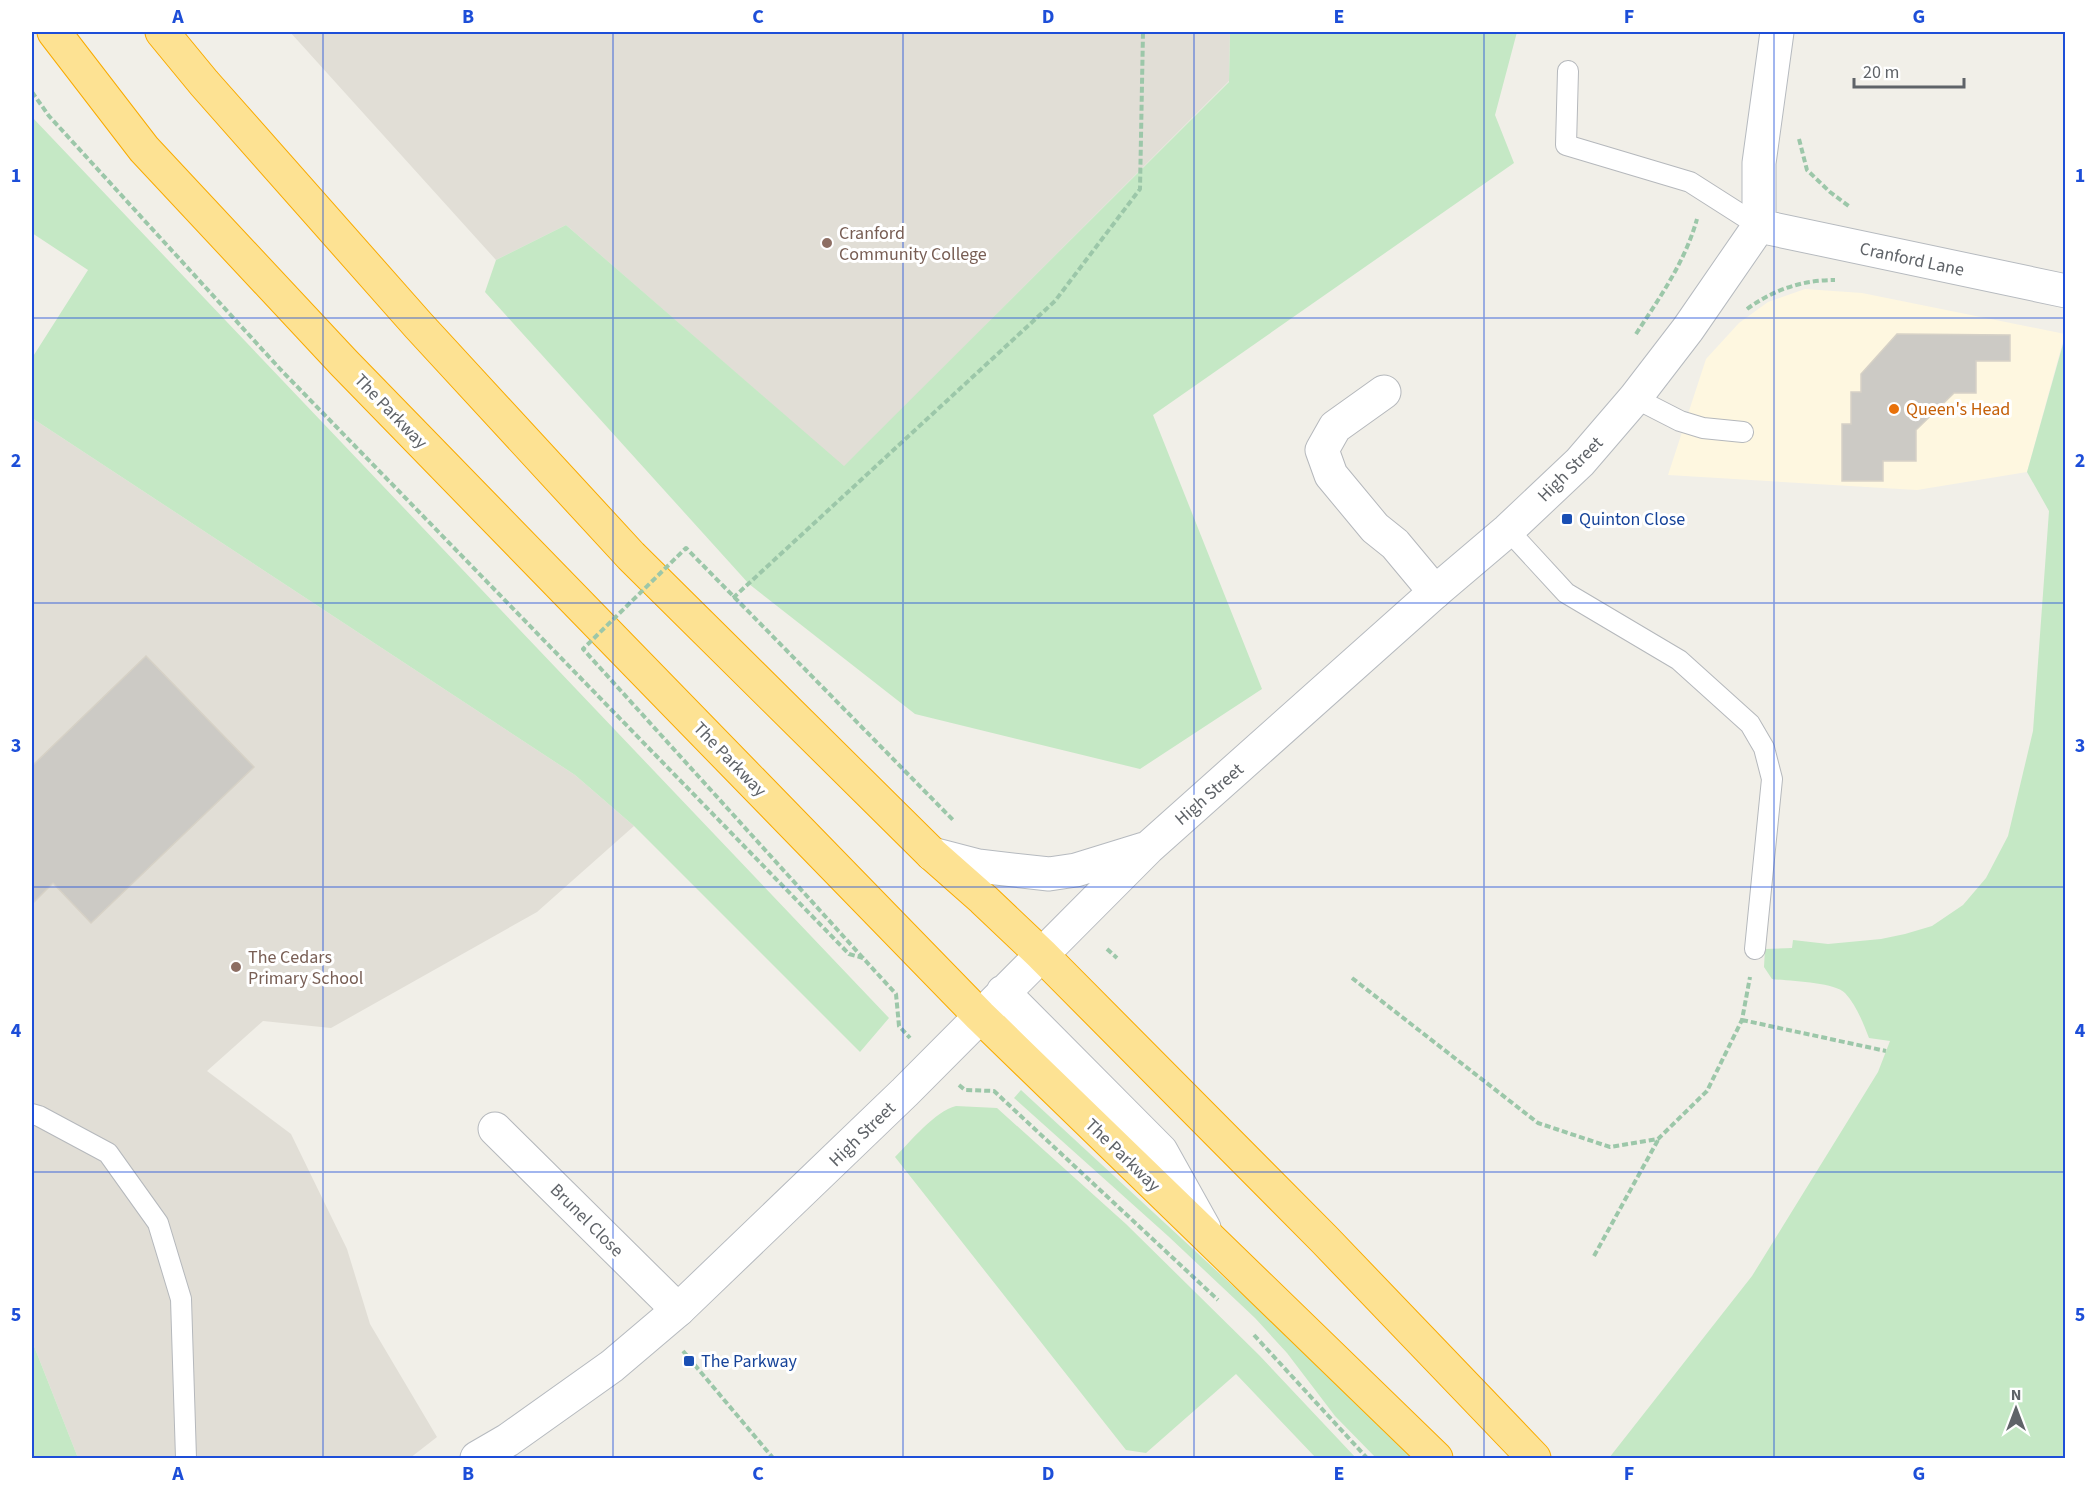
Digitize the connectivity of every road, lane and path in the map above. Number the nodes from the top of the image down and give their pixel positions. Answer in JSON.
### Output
{"nodes":[{"id":1,"x":54,"y":32,"type":"edge"},
{"id":2,"x":162,"y":32,"type":"edge"},
{"id":3,"x":1143,"y":32,"type":"edge"},
{"id":4,"x":1777,"y":32,"type":"edge"},
{"id":5,"x":1568,"y":71,"type":"dead end"},
{"id":6,"x":32,"y":92,"type":"edge"},
{"id":7,"x":1804,"y":160,"type":"dead end"},
{"id":8,"x":1708,"y":194,"type":"junction"},
{"id":9,"x":1854,"y":209,"type":"dead end"},
{"id":10,"x":1759,"y":226,"type":"junction"},
{"id":11,"x":1844,"y":281,"type":"dead end"},
{"id":12,"x":2066,"y":291,"type":"edge"},
{"id":13,"x":1656,"y":304,"type":"dead end"},
{"id":14,"x":1746,"y":310,"type":"dead end"},
{"id":15,"x":1384,"y":392,"type":"dead end"},
{"id":16,"x":1635,"y":398,"type":"junction"},
{"id":17,"x":1743,"y":432,"type":"dead end"},
{"id":18,"x":1508,"y":530,"type":"junction"},
{"id":19,"x":1435,"y":592,"type":"junction"},
{"id":20,"x":734,"y":598,"type":"junction"},
{"id":21,"x":953,"y":820,"type":"dead end"},
{"id":22,"x":1148,"y":848,"type":"junction"},
{"id":23,"x":932,"y":854,"type":"junction"},
{"id":24,"x":1107,"y":949,"type":"dead end"},
{"id":25,"x":1755,"y":949,"type":"joint"},
{"id":26,"x":1041,"y":954,"type":"junction"},
{"id":27,"x":863,"y":958,"type":"junction"},
{"id":28,"x":1116,"y":958,"type":"dead end"},
{"id":29,"x":1352,"y":978,"type":"dead end"},
{"id":30,"x":1003,"y":992,"type":"junction"},
{"id":31,"x":980,"y":1016,"type":"junction"},
{"id":32,"x":1742,"y":1020,"type":"junction"},
{"id":33,"x":910,"y":1038,"type":"dead end"},
{"id":34,"x":1886,"y":1051,"type":"dead end"},
{"id":35,"x":957,"y":1083,"type":"dead end"},
{"id":36,"x":32,"y":1114,"type":"edge"},
{"id":37,"x":495,"y":1129,"type":"dead end"},
{"id":38,"x":1658,"y":1139,"type":"junction"},
{"id":39,"x":1212,"y":1243,"type":"junction"},
{"id":40,"x":1594,"y":1256,"type":"dead end"},
{"id":41,"x":1221,"y":1303,"type":"dead end"},
{"id":42,"x":670,"y":1318,"type":"junction"},
{"id":43,"x":1247,"y":1327,"type":"dead end"},
{"id":44,"x":186,"y":1458,"type":"edge"},
{"id":45,"x":477,"y":1458,"type":"edge"},
{"id":46,"x":773,"y":1458,"type":"edge"},
{"id":47,"x":1367,"y":1458,"type":"edge"},
{"id":48,"x":1436,"y":1458,"type":"edge"},
{"id":49,"x":1533,"y":1458,"type":"edge"}],
"edges":[{"from":1,"to":31,"type":"highway","name":"The Parkway"},
{"from":2,"to":23,"type":"highway"},
{"from":3,"to":20,"type":"path"},
{"from":4,"to":10,"type":"street"},
{"from":5,"to":8,"type":"lane"},
{"from":6,"to":27,"type":"path"},
{"from":7,"to":9,"type":"path"},
{"from":8,"to":10,"type":"lane"},
{"from":8,"to":13,"type":"path"},
{"from":10,"to":12,"type":"street","name":"Cranford Lane"},
{"from":10,"to":16,"type":"street","name":"High Street"},
{"from":11,"to":14,"type":"path"},
{"from":15,"to":19,"type":"street"},
{"from":16,"to":17,"type":"lane"},
{"from":16,"to":18,"type":"street","name":"High Street"},
{"from":18,"to":19,"type":"street","name":"High Street"},
{"from":18,"to":25,"type":"lane"},
{"from":19,"to":22,"type":"street","name":"High Street"},
{"from":20,"to":21,"type":"path","bridge":true},
{"from":20,"to":27,"type":"path","bridge":true},
{"from":22,"to":23,"type":"street"},
{"from":22,"to":26,"type":"street","name":"High Street"},
{"from":23,"to":26,"type":"highway"},
{"from":24,"to":28,"type":"path"},
{"from":25,"to":32,"type":"path"},
{"from":26,"to":30,"type":"street","name":"High Street"},
{"from":26,"to":49,"type":"highway"},
{"from":27,"to":33,"type":"path"},
{"from":29,"to":38,"type":"path"},
{"from":30,"to":31,"type":"street","name":"High Street"},
{"from":30,"to":39,"type":"street"},
{"from":31,"to":39,"type":"highway","name":"The Parkway"},
{"from":31,"to":42,"type":"street","name":"High Street"},
{"from":32,"to":34,"type":"path"},
{"from":32,"to":38,"type":"path"},
{"from":35,"to":41,"type":"path"},
{"from":36,"to":44,"type":"lane"},
{"from":37,"to":42,"type":"street","name":"Brunel Close"},
{"from":38,"to":40,"type":"path"},
{"from":39,"to":48,"type":"highway","name":"The Parkway"},
{"from":42,"to":45,"type":"street","name":"High Street"},
{"from":42,"to":46,"type":"path"},
{"from":43,"to":47,"type":"path"}]}
